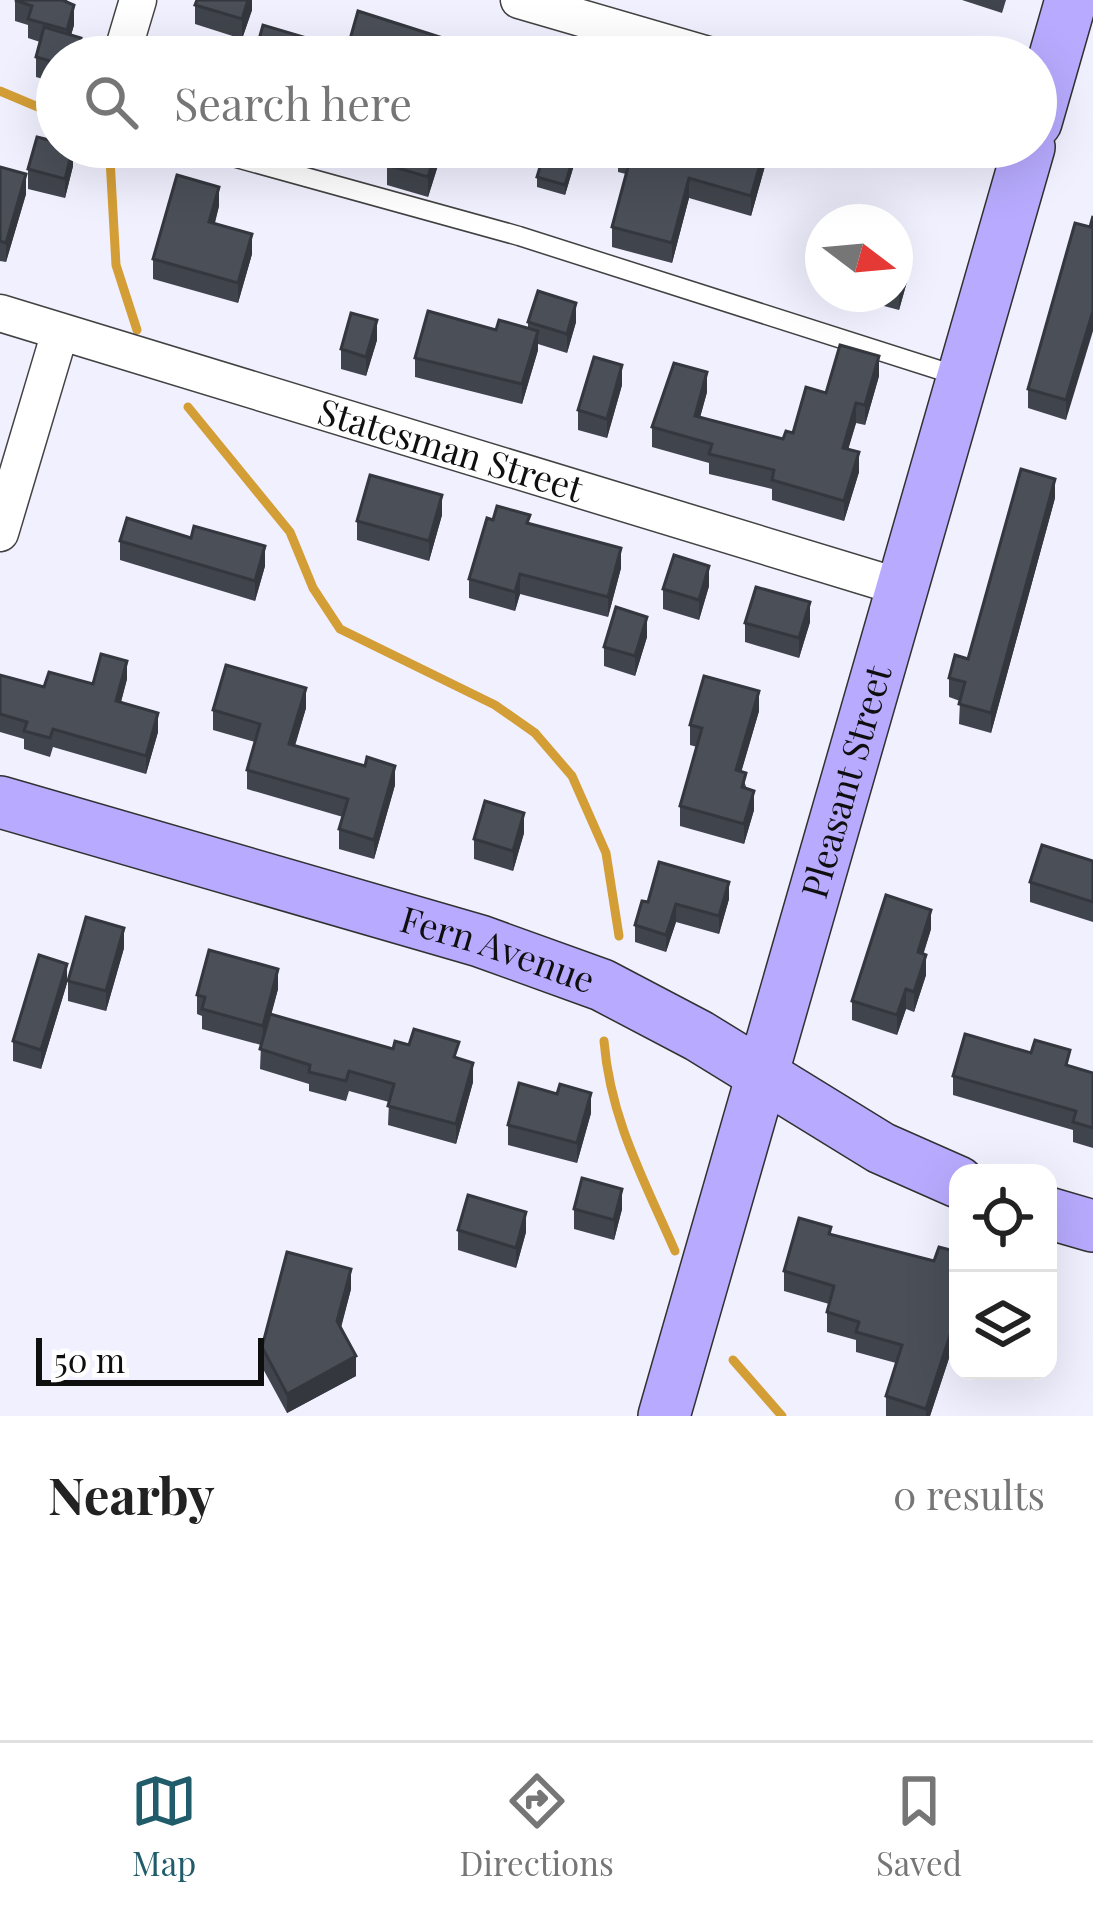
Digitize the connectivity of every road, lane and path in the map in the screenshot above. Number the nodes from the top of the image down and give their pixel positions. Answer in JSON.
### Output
{"nodes":[{"id":1,"x":138,"y":0,"type":"edge"},
{"id":2,"x":519,"y":0,"type":"edge"},
{"id":3,"x":1071,"y":0,"type":"edge"},
{"id":4,"x":128,"y":36,"type":"edge"},
{"id":5,"x":643,"y":36,"type":"edge"},
{"id":6,"x":1057,"y":49,"type":"edge"},
{"id":7,"x":273,"y":168,"type":"edge"},
{"id":8,"x":1021,"y":168,"type":"edge"},
{"id":9,"x":0,"y":314,"type":"edge"},
{"id":10,"x":59,"y":332,"type":"junction"},
{"id":11,"x":963,"y":377,"type":"junction"},
{"id":12,"x":0,"y":533,"type":"edge"},
{"id":13,"x":903,"y":588,"type":"junction"},
{"id":14,"x":0,"y":802,"type":"edge"},
{"id":15,"x":762,"y":1076,"type":"junction"},
{"id":16,"x":949,"y":1178,"type":"edge"},
{"id":17,"x":1057,"y":1216,"type":"edge"},
{"id":18,"x":1093,"y":1226,"type":"edge"},
{"id":19,"x":664,"y":1416,"type":"edge"}],
"edges":[{"from":1,"to":4,"type":"street"},
{"from":2,"to":5,"type":"street"},
{"from":3,"to":6,"type":"main road"},
{"from":7,"to":11,"type":"lane"},
{"from":8,"to":11,"type":"main road","name":"Pleasant Street"},
{"from":9,"to":10,"type":"street","name":"Statesman Street"},
{"from":10,"to":12,"type":"street"},
{"from":10,"to":13,"type":"street","name":"Statesman Street"},
{"from":11,"to":13,"type":"main road","name":"Pleasant Street"},
{"from":13,"to":15,"type":"main road","name":"Pleasant Street"},
{"from":14,"to":15,"type":"main road","name":"Fern Avenue"},
{"from":15,"to":16,"type":"main road","name":"Fern Avenue"},
{"from":15,"to":19,"type":"main road","name":"Pleasant Street"},
{"from":17,"to":18,"type":"main road"}]}
